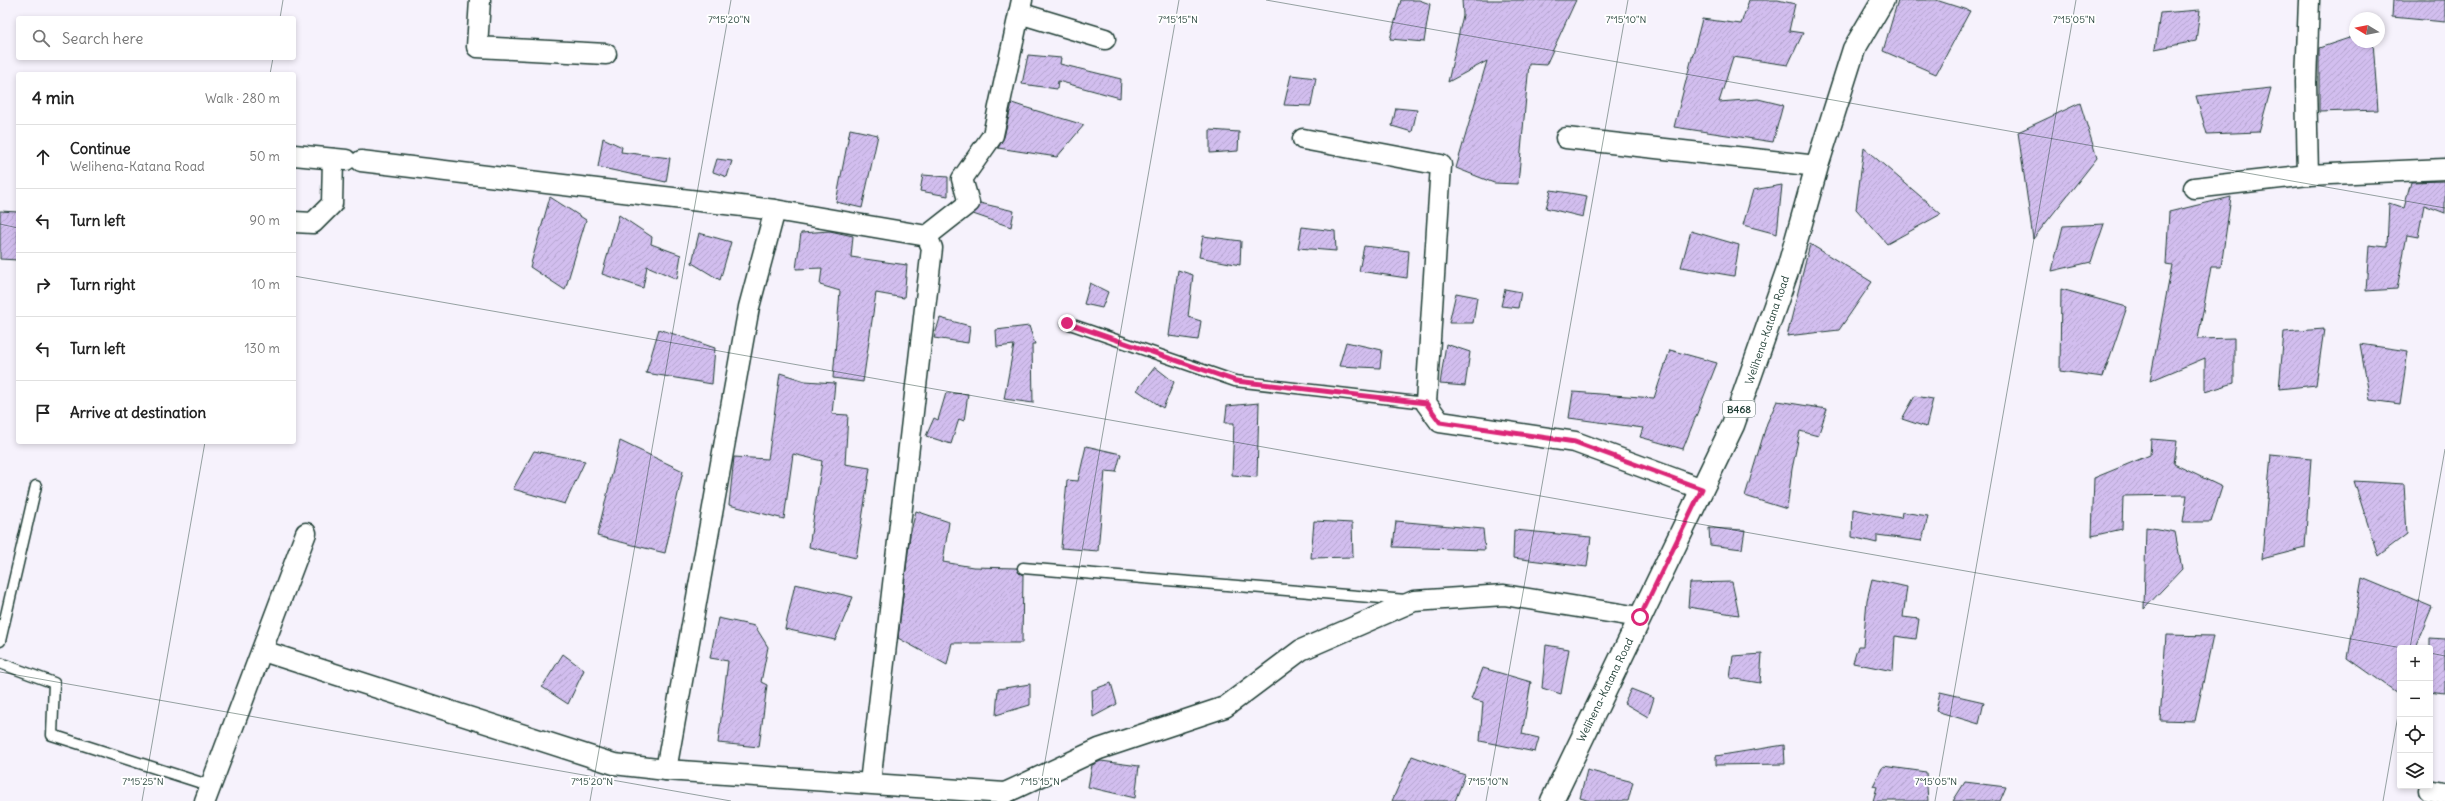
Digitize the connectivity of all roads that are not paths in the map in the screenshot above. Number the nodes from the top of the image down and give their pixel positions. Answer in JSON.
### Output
{"nodes":[{"id":1,"x":480,"y":0,"type":"edge"},
{"id":2,"x":1883,"y":0,"type":"edge"},
{"id":3,"x":2309,"y":0,"type":"edge"},
{"id":4,"x":1021,"y":6,"type":"edge"},
{"id":5,"x":1105,"y":39,"type":"dead end"},
{"id":6,"x":606,"y":54,"type":"dead end"},
{"id":7,"x":1566,"y":138,"type":"dead end"},
{"id":8,"x":1303,"y":139,"type":"dead end"},
{"id":9,"x":296,"y":155,"type":"edge"},
{"id":10,"x":332,"y":159,"type":"junction"},
{"id":11,"x":1817,"y":166,"type":"junction"},
{"id":12,"x":2445,"y":169,"type":"edge"},
{"id":13,"x":2308,"y":175,"type":"junction"},
{"id":14,"x":2194,"y":188,"type":"dead end"},
{"id":15,"x":775,"y":210,"type":"junction"},
{"id":16,"x":296,"y":222,"type":"edge"},
{"id":17,"x":927,"y":236,"type":"junction"},
{"id":18,"x":1067,"y":323,"type":"dead end"},
{"id":19,"x":1426,"y":403,"type":"junction"},
{"id":20,"x":36,"y":486,"type":"dead end"},
{"id":21,"x":1702,"y":489,"type":"junction"},
{"id":22,"x":306,"y":533,"type":"dead end"},
{"id":23,"x":1023,"y":568,"type":"dead end"},
{"id":24,"x":1414,"y":601,"type":"junction"},
{"id":25,"x":1640,"y":617,"type":"junction"},
{"id":26,"x":0,"y":641,"type":"edge"},
{"id":27,"x":263,"y":651,"type":"junction"},
{"id":28,"x":0,"y":663,"type":"edge"},
{"id":29,"x":666,"y":770,"type":"junction"},
{"id":30,"x":870,"y":783,"type":"junction"},
{"id":31,"x":208,"y":794,"type":"edge"},
{"id":32,"x":1552,"y":801,"type":"edge"}],
"edges":[{"from":1,"to":6,"type":"street"},
{"from":2,"to":11,"type":"main road","name":"Welihena-Katana Road","number":"B468"},
{"from":3,"to":13,"type":"street"},
{"from":4,"to":5,"type":"street"},
{"from":4,"to":17,"type":"street"},
{"from":7,"to":11,"type":"street"},
{"from":8,"to":19,"type":"street"},
{"from":9,"to":10,"type":"street"},
{"from":10,"to":15,"type":"street"},
{"from":10,"to":16,"type":"street"},
{"from":11,"to":21,"type":"main road","name":"Welihena-Katana Road","number":"B468"},
{"from":12,"to":13,"type":"street"},
{"from":13,"to":14,"type":"street"},
{"from":15,"to":17,"type":"street"},
{"from":15,"to":29,"type":"street"},
{"from":17,"to":30,"type":"street"},
{"from":18,"to":19,"type":"lane"},
{"from":19,"to":21,"type":"street"},
{"from":20,"to":26,"type":"lane"},
{"from":21,"to":25,"type":"main road","name":"Welihena-Katana Road","number":"B468"},
{"from":22,"to":27,"type":"street"},
{"from":23,"to":24,"type":"lane"},
{"from":24,"to":25,"type":"street"},
{"from":24,"to":30,"type":"street"},
{"from":25,"to":32,"type":"main road","name":"Welihena-Katana Road","number":"B468"},
{"from":27,"to":29,"type":"street"},
{"from":27,"to":31,"type":"street"},
{"from":28,"to":31,"type":"lane"},
{"from":29,"to":30,"type":"street"}]}
